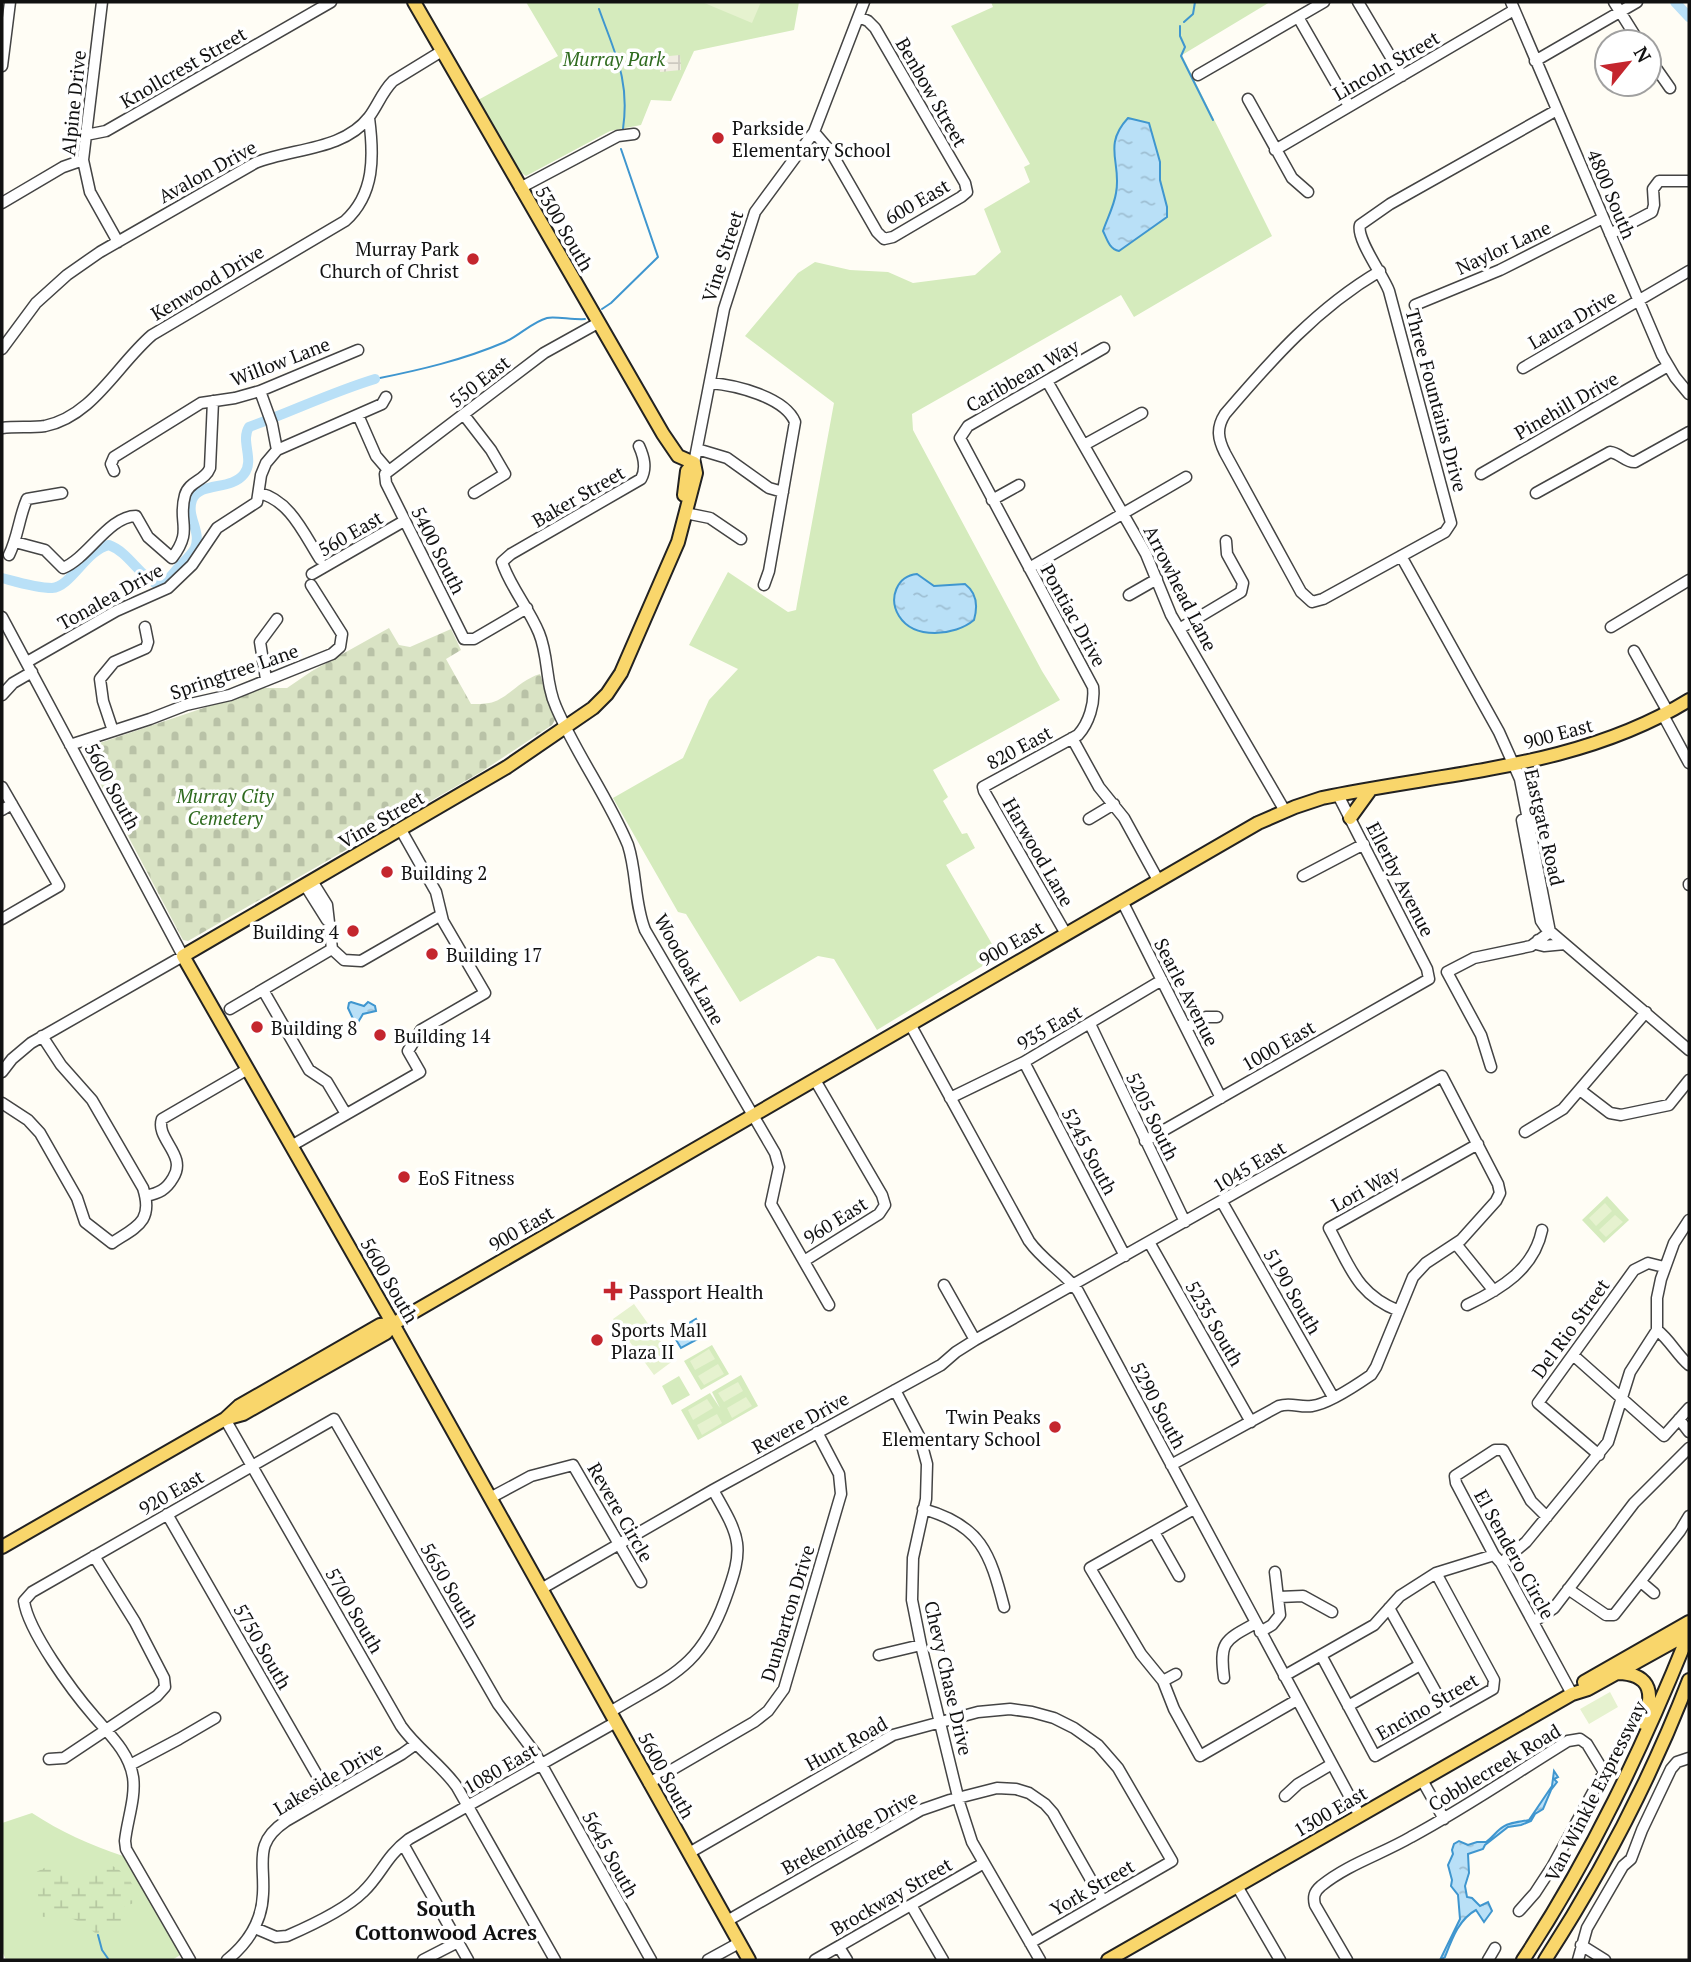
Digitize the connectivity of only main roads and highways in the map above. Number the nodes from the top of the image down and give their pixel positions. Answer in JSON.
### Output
{"nodes":[{"id":1,"x":414,"y":2,"type":"edge"},
{"id":2,"x":694,"y":463,"type":"joint"},
{"id":3,"x":1689,"y":700,"type":"edge"},
{"id":4,"x":1371,"y":789,"type":"junction"},
{"id":5,"x":1350,"y":817,"type":"road end"},
{"id":6,"x":183,"y":956,"type":"joint"},
{"id":7,"x":393,"y":1324,"type":"junction"},
{"id":8,"x":2,"y":1547,"type":"edge"},
{"id":9,"x":1689,"y":1622,"type":"edge"},
{"id":10,"x":1689,"y":1633,"type":"edge"},
{"id":11,"x":1617,"y":1673,"type":"junction"},
{"id":12,"x":1689,"y":1681,"type":"edge"},
{"id":13,"x":1572,"y":1694,"type":"junction"},
{"id":14,"x":1611,"y":1810,"type":"junction"},
{"id":15,"x":748,"y":1960,"type":"edge"},
{"id":16,"x":1108,"y":1960,"type":"edge"},
{"id":17,"x":1523,"y":1960,"type":"edge"},
{"id":18,"x":1545,"y":1960,"type":"edge"}],
"edges":[{"from":1,"to":2,"type":"main road","name":"5300 South"},
{"from":2,"to":6,"type":"main road","name":"Vine Street"},
{"from":3,"to":4,"type":"main road","name":"900 East"},
{"from":4,"to":5,"type":"main road"},
{"from":4,"to":7,"type":"main road","name":"900 East"},
{"from":6,"to":7,"type":"main road","name":"5600 South"},
{"from":7,"to":8,"type":"main road","name":"900 East"},
{"from":7,"to":15,"type":"main road","name":"5600 South"},
{"from":9,"to":13,"type":"main road","name":"1300 East"},
{"from":10,"to":11,"type":"main road","name":"1300 East"},
{"from":10,"to":14,"type":"main road","name":"Van Winkle Expressway"},
{"from":11,"to":13,"type":"main road","name":"1300 East"},
{"from":11,"to":14,"type":"main road"},
{"from":12,"to":18,"type":"main road","name":"Van Winkle Expressway"},
{"from":13,"to":16,"type":"main road","name":"1300 East"},
{"from":14,"to":17,"type":"main road","name":"Van Winkle Expressway"}]}
